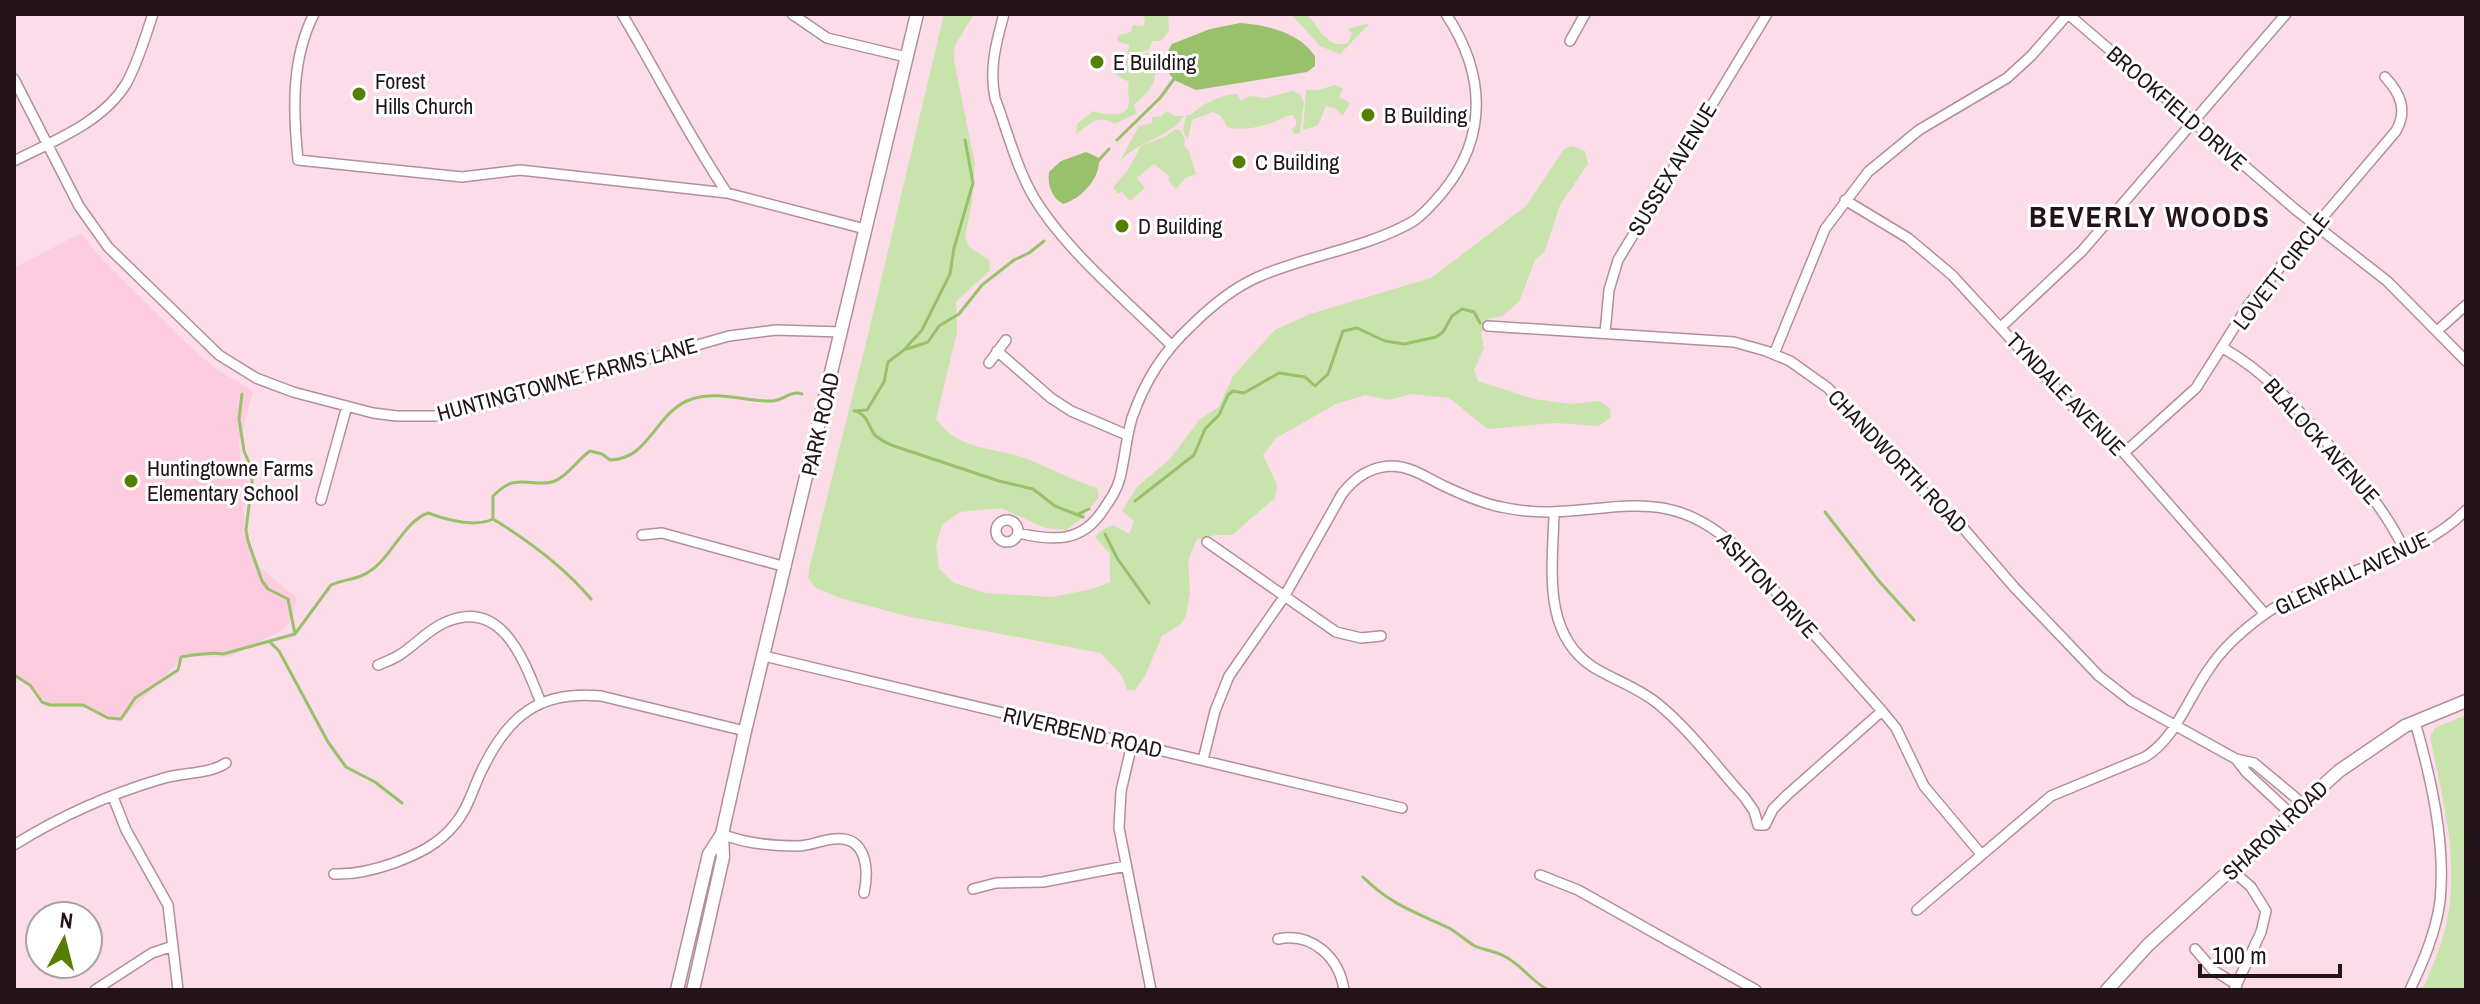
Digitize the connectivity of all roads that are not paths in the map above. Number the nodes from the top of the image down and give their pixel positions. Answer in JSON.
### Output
{"nodes":[{"id":1,"x":153,"y":14,"type":"edge"},
{"id":2,"x":314,"y":14,"type":"edge"},
{"id":3,"x":622,"y":14,"type":"edge"},
{"id":4,"x":792,"y":14,"type":"edge"},
{"id":5,"x":917,"y":14,"type":"edge"},
{"id":6,"x":1004,"y":14,"type":"edge"},
{"id":7,"x":1446,"y":14,"type":"edge"},
{"id":8,"x":1585,"y":14,"type":"edge"},
{"id":9,"x":1767,"y":14,"type":"edge"},
{"id":10,"x":2068,"y":14,"type":"edge"},
{"id":11,"x":2286,"y":14,"type":"edge"},
{"id":12,"x":1570,"y":41,"type":"dead end"},
{"id":13,"x":906,"y":57,"type":"junction"},
{"id":14,"x":2385,"y":77,"type":"dead end"},
{"id":15,"x":14,"y":79,"type":"edge"},
{"id":16,"x":2193,"y":122,"type":"junction"},
{"id":17,"x":47,"y":144,"type":"junction"},
{"id":18,"x":14,"y":161,"type":"edge"},
{"id":19,"x":727,"y":193,"type":"junction"},
{"id":20,"x":1845,"y":200,"type":"junction"},
{"id":21,"x":2315,"y":226,"type":"junction"},
{"id":22,"x":865,"y":229,"type":"junction"},
{"id":23,"x":2466,"y":305,"type":"edge"},
{"id":24,"x":1488,"y":326,"type":"dead end"},
{"id":25,"x":2001,"y":327,"type":"junction"},
{"id":26,"x":2437,"y":331,"type":"junction"},
{"id":27,"x":842,"y":332,"type":"junction"},
{"id":28,"x":1605,"y":333,"type":"junction"},
{"id":29,"x":1006,"y":340,"type":"dead end"},
{"id":30,"x":1171,"y":345,"type":"junction"},
{"id":31,"x":2223,"y":348,"type":"junction"},
{"id":32,"x":997,"y":351,"type":"junction"},
{"id":33,"x":1774,"y":354,"type":"junction"},
{"id":34,"x":2466,"y":361,"type":"edge"},
{"id":35,"x":989,"y":363,"type":"dead end"},
{"id":36,"x":347,"y":406,"type":"junction"},
{"id":37,"x":1127,"y":435,"type":"junction"},
{"id":38,"x":2124,"y":453,"type":"junction"},
{"id":39,"x":321,"y":500,"type":"dead end"},
{"id":40,"x":2466,"y":510,"type":"edge"},
{"id":41,"x":1554,"y":513,"type":"junction"},
{"id":42,"x":1018,"y":533,"type":"dead end"},
{"id":43,"x":642,"y":535,"type":"dead end"},
{"id":44,"x":1207,"y":542,"type":"dead end"},
{"id":45,"x":2404,"y":549,"type":"junction"},
{"id":46,"x":786,"y":567,"type":"junction"},
{"id":47,"x":1284,"y":597,"type":"junction"},
{"id":48,"x":2265,"y":614,"type":"junction"},
{"id":49,"x":1381,"y":636,"type":"dead end"},
{"id":50,"x":764,"y":656,"type":"junction"},
{"id":51,"x":378,"y":665,"type":"dead end"},
{"id":52,"x":2466,"y":701,"type":"edge"},
{"id":53,"x":541,"y":703,"type":"junction"},
{"id":54,"x":1882,"y":711,"type":"junction"},
{"id":55,"x":2415,"y":722,"type":"junction"},
{"id":56,"x":2175,"y":726,"type":"junction"},
{"id":57,"x":745,"y":731,"type":"junction"},
{"id":58,"x":1132,"y":744,"type":"junction"},
{"id":59,"x":2236,"y":759,"type":"junction"},
{"id":60,"x":1203,"y":760,"type":"junction"},
{"id":61,"x":226,"y":763,"type":"dead end"},
{"id":62,"x":113,"y":797,"type":"junction"},
{"id":63,"x":2302,"y":803,"type":"junction"},
{"id":64,"x":1402,"y":808,"type":"dead end"},
{"id":65,"x":2291,"y":814,"type":"junction"},
{"id":66,"x":722,"y":834,"type":"junction"},
{"id":67,"x":14,"y":845,"type":"edge"},
{"id":68,"x":1981,"y":854,"type":"junction"},
{"id":69,"x":1126,"y":866,"type":"junction"},
{"id":70,"x":2232,"y":870,"type":"junction"},
{"id":71,"x":334,"y":874,"type":"dead end"},
{"id":72,"x":1540,"y":875,"type":"dead end"},
{"id":73,"x":973,"y":889,"type":"dead end"},
{"id":74,"x":864,"y":893,"type":"dead end"},
{"id":75,"x":1917,"y":910,"type":"dead end"},
{"id":76,"x":1278,"y":939,"type":"dead end"},
{"id":77,"x":173,"y":946,"type":"junction"},
{"id":78,"x":2195,"y":949,"type":"dead end"},
{"id":79,"x":2235,"y":987,"type":"edge"},
{"id":80,"x":95,"y":990,"type":"edge"},
{"id":81,"x":178,"y":990,"type":"edge"},
{"id":82,"x":677,"y":990,"type":"edge"},
{"id":83,"x":693,"y":990,"type":"edge"},
{"id":84,"x":1151,"y":990,"type":"edge"},
{"id":85,"x":1344,"y":990,"type":"edge"},
{"id":86,"x":1756,"y":990,"type":"edge"},
{"id":87,"x":2107,"y":990,"type":"edge"},
{"id":88,"x":2410,"y":990,"type":"edge"}],
"edges":[{"from":1,"to":17,"type":"street"},
{"from":2,"to":19,"type":"street"},
{"from":3,"to":19,"type":"street"},
{"from":4,"to":13,"type":"street"},
{"from":5,"to":13,"type":"main road","name":"PARK ROAD"},
{"from":6,"to":30,"type":"street"},
{"from":7,"to":30,"type":"street"},
{"from":8,"to":12,"type":"street"},
{"from":9,"to":28,"type":"street","name":"SUSSEX AVENUE"},
{"from":10,"to":16,"type":"street","name":"BROOKFIELD DRIVE"},
{"from":10,"to":20,"type":"street"},
{"from":11,"to":16,"type":"street"},
{"from":13,"to":22,"type":"main road","name":"PARK ROAD"},
{"from":14,"to":21,"type":"street","name":"LOVETT CIRCLE"},
{"from":15,"to":17,"type":"street","name":"HUNTINGTOWNE FARMS LANE"},
{"from":16,"to":21,"type":"street","name":"BROOKFIELD DRIVE"},
{"from":16,"to":25,"type":"street"},
{"from":17,"to":18,"type":"street"},
{"from":17,"to":36,"type":"street","name":"HUNTINGTOWNE FARMS LANE"},
{"from":19,"to":22,"type":"street"},
{"from":20,"to":25,"type":"street","name":"TYNDALE AVENUE"},
{"from":20,"to":33,"type":"street"},
{"from":21,"to":26,"type":"street","name":"BROOKFIELD DRIVE"},
{"from":21,"to":31,"type":"street","name":"LOVETT CIRCLE"},
{"from":22,"to":27,"type":"main road","name":"PARK ROAD"},
{"from":23,"to":26,"type":"street"},
{"from":24,"to":28,"type":"street","name":"CHANDWORTH ROAD"},
{"from":25,"to":38,"type":"street","name":"TYNDALE AVENUE"},
{"from":26,"to":34,"type":"street","name":"BROOKFIELD DRIVE"},
{"from":27,"to":36,"type":"street","name":"HUNTINGTOWNE FARMS LANE"},
{"from":27,"to":46,"type":"main road","name":"PARK ROAD"},
{"from":28,"to":33,"type":"street","name":"CHANDWORTH ROAD"},
{"from":29,"to":32,"type":"street"},
{"from":30,"to":37,"type":"street"},
{"from":31,"to":38,"type":"street","name":"LOVETT CIRCLE"},
{"from":31,"to":45,"type":"street","name":"BLALOCK AVENUE"},
{"from":32,"to":35,"type":"street"},
{"from":32,"to":37,"type":"street"},
{"from":33,"to":56,"type":"street","name":"CHANDWORTH ROAD"},
{"from":36,"to":39,"type":"street"},
{"from":37,"to":42,"type":"street"},
{"from":38,"to":48,"type":"street","name":"TYNDALE AVENUE"},
{"from":40,"to":45,"type":"street","name":"GLENFALL AVENUE"},
{"from":41,"to":47,"type":"street","name":"ASHTON DRIVE"},
{"from":41,"to":54,"type":"street","name":"ASHTON DRIVE"},
{"from":41,"to":54,"type":"street"},
{"from":43,"to":46,"type":"street"},
{"from":44,"to":47,"type":"street"},
{"from":45,"to":48,"type":"street","name":"GLENFALL AVENUE"},
{"from":46,"to":50,"type":"main road","name":"PARK ROAD"},
{"from":47,"to":49,"type":"street"},
{"from":47,"to":60,"type":"street","name":"ASHTON DRIVE"},
{"from":48,"to":56,"type":"street","name":"GLENFALL AVENUE"},
{"from":50,"to":57,"type":"main road","name":"PARK ROAD"},
{"from":50,"to":58,"type":"street","name":"RIVERBEND ROAD"},
{"from":51,"to":53,"type":"street"},
{"from":52,"to":55,"type":"main road","name":"SHARON ROAD"},
{"from":53,"to":57,"type":"street"},
{"from":53,"to":71,"type":"street"},
{"from":54,"to":68,"type":"street","name":"ASHTON DRIVE"},
{"from":55,"to":63,"type":"main road","name":"SHARON ROAD"},
{"from":55,"to":88,"type":"street"},
{"from":56,"to":59,"type":"street","name":"CHANDWORTH ROAD"},
{"from":56,"to":68,"type":"street","name":"GLENFALL AVENUE"},
{"from":57,"to":66,"type":"main road","name":"PARK ROAD"},
{"from":58,"to":60,"type":"street","name":"RIVERBEND ROAD"},
{"from":58,"to":69,"type":"street"},
{"from":59,"to":63,"type":"street","name":"CHANDWORTH ROAD"},
{"from":59,"to":65,"type":"street","name":"CHANDWORTH ROAD"},
{"from":60,"to":64,"type":"street","name":"RIVERBEND ROAD"},
{"from":61,"to":62,"type":"street"},
{"from":62,"to":67,"type":"street"},
{"from":62,"to":77,"type":"street"},
{"from":63,"to":65,"type":"main road","name":"SHARON ROAD"},
{"from":65,"to":70,"type":"main road","name":"SHARON ROAD"},
{"from":66,"to":74,"type":"street"},
{"from":66,"to":82,"type":"main road","name":"PARK ROAD"},
{"from":66,"to":83,"type":"main road","name":"PARK ROAD"},
{"from":68,"to":75,"type":"street","name":"GLENFALL AVENUE"},
{"from":69,"to":73,"type":"street"},
{"from":69,"to":84,"type":"street"},
{"from":70,"to":79,"type":"street"},
{"from":70,"to":87,"type":"main road","name":"SHARON ROAD"},
{"from":72,"to":86,"type":"street"},
{"from":76,"to":85,"type":"street"},
{"from":77,"to":80,"type":"street"},
{"from":77,"to":81,"type":"street"},
{"from":78,"to":79,"type":"street"}]}
